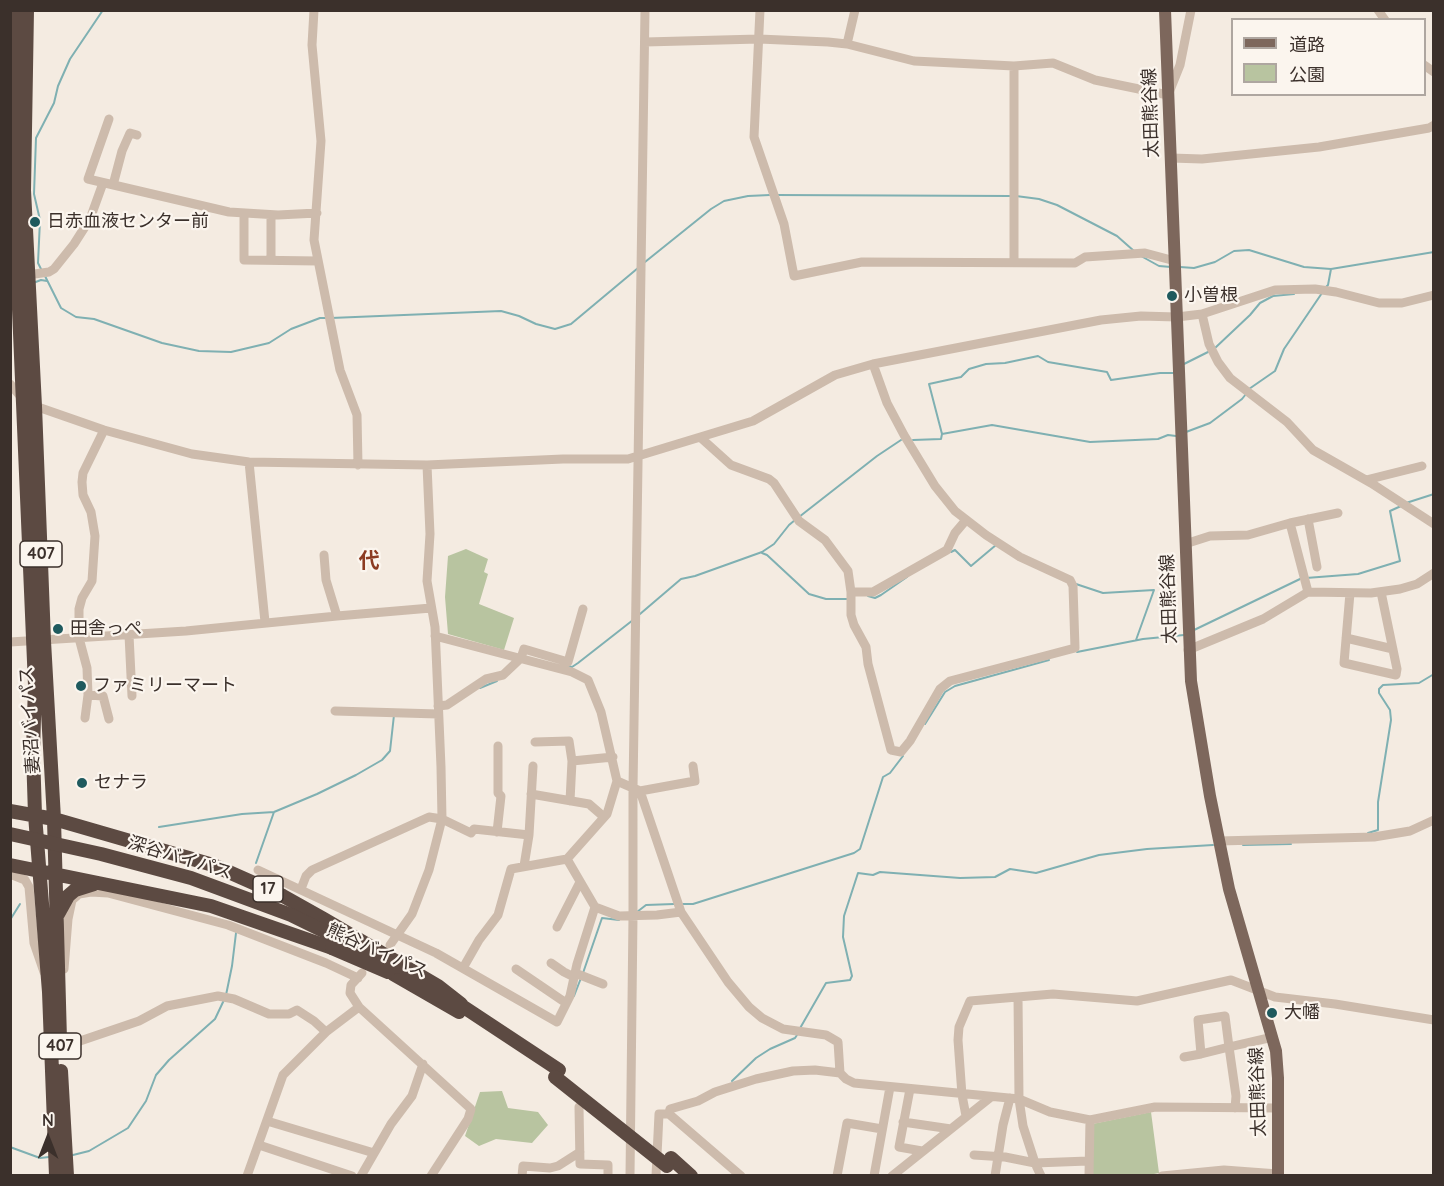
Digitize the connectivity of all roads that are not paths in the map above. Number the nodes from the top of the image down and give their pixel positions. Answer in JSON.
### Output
{"nodes":[{"id":1,"x":17,"y":10,"type":"edge"},
{"id":2,"x":27,"y":10,"type":"edge"},
{"id":3,"x":314,"y":10,"type":"edge"},
{"id":4,"x":645,"y":10,"type":"edge"},
{"id":5,"x":760,"y":10,"type":"edge"},
{"id":6,"x":855,"y":10,"type":"edge"},
{"id":7,"x":1166,"y":10,"type":"edge"},
{"id":8,"x":1191,"y":10,"type":"edge"},
{"id":9,"x":759,"y":39,"type":"junction"},
{"id":10,"x":645,"y":42,"type":"junction"},
{"id":11,"x":847,"y":44,"type":"junction"},
{"id":12,"x":1014,"y":66,"type":"junction"},
{"id":13,"x":1168,"y":95,"type":"junction"},
{"id":14,"x":109,"y":119,"type":"dead end"},
{"id":15,"x":1434,"y":125,"type":"edge"},
{"id":16,"x":137,"y":135,"type":"dead end"},
{"id":17,"x":1171,"y":158,"type":"junction"},
{"id":18,"x":108,"y":184,"type":"junction"},
{"id":19,"x":244,"y":213,"type":"junction"},
{"id":20,"x":317,"y":213,"type":"junction"},
{"id":21,"x":271,"y":215,"type":"junction"},
{"id":22,"x":272,"y":260,"type":"junction"},
{"id":23,"x":318,"y":261,"type":"junction"},
{"id":24,"x":1014,"y":262,"type":"junction"},
{"id":25,"x":1176,"y":265,"type":"junction"},
{"id":26,"x":26,"y":283,"type":"edge"},
{"id":27,"x":1434,"y":296,"type":"edge"},
{"id":28,"x":1202,"y":314,"type":"junction"},
{"id":29,"x":1177,"y":317,"type":"junction"},
{"id":30,"x":873,"y":364,"type":"junction"},
{"id":31,"x":10,"y":384,"type":"edge"},
{"id":32,"x":22,"y":398,"type":"junction"},
{"id":33,"x":36,"y":406,"type":"junction"},
{"id":34,"x":104,"y":430,"type":"junction"},
{"id":35,"x":701,"y":438,"type":"junction"},
{"id":36,"x":639,"y":454,"type":"junction"},
{"id":37,"x":249,"y":462,"type":"junction"},
{"id":38,"x":358,"y":465,"type":"junction"},
{"id":39,"x":427,"y":465,"type":"junction"},
{"id":40,"x":1422,"y":466,"type":"dead end"},
{"id":41,"x":1366,"y":480,"type":"junction"},
{"id":42,"x":1338,"y":513,"type":"dead end"},
{"id":43,"x":1308,"y":519,"type":"junction"},
{"id":44,"x":966,"y":520,"type":"junction"},
{"id":45,"x":1290,"y":523,"type":"junction"},
{"id":46,"x":1434,"y":524,"type":"edge"},
{"id":47,"x":1185,"y":544,"type":"junction"},
{"id":48,"x":324,"y":555,"type":"dead end"},
{"id":49,"x":1317,"y":567,"type":"dead end"},
{"id":50,"x":1434,"y":573,"type":"edge"},
{"id":51,"x":1306,"y":583,"type":"junction"},
{"id":52,"x":1381,"y":592,"type":"junction"},
{"id":53,"x":1350,"y":593,"type":"junction"},
{"id":54,"x":851,"y":596,"type":"junction"},
{"id":55,"x":431,"y":608,"type":"junction"},
{"id":56,"x":583,"y":609,"type":"dead end"},
{"id":57,"x":337,"y":616,"type":"junction"},
{"id":58,"x":265,"y":622,"type":"junction"},
{"id":59,"x":129,"y":635,"type":"junction"},
{"id":60,"x":435,"y":636,"type":"junction"},
{"id":61,"x":79,"y":638,"type":"junction"},
{"id":62,"x":1346,"y":638,"type":"junction"},
{"id":63,"x":1188,"y":639,"type":"junction"},
{"id":64,"x":38,"y":641,"type":"junction"},
{"id":65,"x":10,"y":642,"type":"edge"},
{"id":66,"x":1393,"y":649,"type":"junction"},
{"id":67,"x":526,"y":659,"type":"junction"},
{"id":68,"x":88,"y":695,"type":"junction"},
{"id":69,"x":132,"y":696,"type":"dead end"},
{"id":70,"x":335,"y":711,"type":"dead end"},
{"id":71,"x":438,"y":712,"type":"junction"},
{"id":72,"x":84,"y":718,"type":"dead end"},
{"id":73,"x":110,"y":719,"type":"dead end"},
{"id":74,"x":535,"y":742,"type":"dead end"},
{"id":75,"x":498,"y":747,"type":"dead end"},
{"id":76,"x":613,"y":757,"type":"junction"},
{"id":77,"x":572,"y":761,"type":"junction"},
{"id":78,"x":533,"y":766,"type":"dead end"},
{"id":79,"x":693,"y":766,"type":"dead end"},
{"id":80,"x":617,"y":781,"type":"junction"},
{"id":81,"x":637,"y":790,"type":"junction"},
{"id":82,"x":531,"y":794,"type":"junction"},
{"id":83,"x":570,"y":801,"type":"junction"},
{"id":84,"x":10,"y":812,"type":"edge"},
{"id":85,"x":35,"y":815,"type":"junction"},
{"id":86,"x":604,"y":817,"type":"junction"},
{"id":87,"x":54,"y":819,"type":"junction"},
{"id":88,"x":442,"y":819,"type":"junction"},
{"id":89,"x":1434,"y":820,"type":"edge"},
{"id":90,"x":497,"y":832,"type":"junction"},
{"id":91,"x":10,"y":834,"type":"edge"},
{"id":92,"x":529,"y":835,"type":"junction"},
{"id":93,"x":1218,"y":841,"type":"junction"},
{"id":94,"x":10,"y":843,"type":"edge"},
{"id":95,"x":567,"y":859,"type":"junction"},
{"id":96,"x":10,"y":865,"type":"edge"},
{"id":97,"x":524,"y":866,"type":"junction"},
{"id":98,"x":258,"y":870,"type":"dead end"},
{"id":99,"x":39,"y":872,"type":"junction"},
{"id":100,"x":10,"y":874,"type":"edge"},
{"id":101,"x":56,"y":874,"type":"junction"},
{"id":102,"x":580,"y":882,"type":"junction"},
{"id":103,"x":99,"y":883,"type":"junction"},
{"id":104,"x":301,"y":889,"type":"junction"},
{"id":105,"x":595,"y":907,"type":"junction"},
{"id":106,"x":679,"y":907,"type":"junction"},
{"id":107,"x":58,"y":915,"type":"junction"},
{"id":108,"x":630,"y":916,"type":"junction"},
{"id":109,"x":557,"y":927,"type":"dead end"},
{"id":110,"x":399,"y":936,"type":"junction"},
{"id":111,"x":390,"y":945,"type":"dead end"},
{"id":112,"x":551,"y":963,"type":"dead end"},
{"id":113,"x":463,"y":968,"type":"junction"},
{"id":114,"x":516,"y":969,"type":"dead end"},
{"id":115,"x":395,"y":970,"type":"junction"},
{"id":116,"x":575,"y":975,"type":"junction"},
{"id":117,"x":47,"y":980,"type":"junction"},
{"id":118,"x":603,"y":984,"type":"dead end"},
{"id":119,"x":1260,"y":992,"type":"junction"},
{"id":120,"x":1018,"y":997,"type":"junction"},
{"id":121,"x":59,"y":999,"type":"junction"},
{"id":122,"x":566,"y":1003,"type":"junction"},
{"id":123,"x":461,"y":1004,"type":"junction"},
{"id":124,"x":359,"y":1007,"type":"junction"},
{"id":125,"x":1434,"y":1020,"type":"edge"},
{"id":126,"x":326,"y":1032,"type":"junction"},
{"id":127,"x":1273,"y":1037,"type":"junction"},
{"id":128,"x":55,"y":1040,"type":"junction"},
{"id":129,"x":1229,"y":1047,"type":"junction"},
{"id":130,"x":1201,"y":1054,"type":"junction"},
{"id":131,"x":1184,"y":1057,"type":"dead end"},
{"id":132,"x":423,"y":1064,"type":"junction"},
{"id":133,"x":557,"y":1073,"type":"junction"},
{"id":134,"x":840,"y":1073,"type":"junction"},
{"id":135,"x":890,"y":1087,"type":"junction"},
{"id":136,"x":910,"y":1089,"type":"junction"},
{"id":137,"x":962,"y":1095,"type":"junction"},
{"id":138,"x":991,"y":1097,"type":"junction"},
{"id":139,"x":1015,"y":1098,"type":"junction"},
{"id":140,"x":579,"y":1107,"type":"dead end"},
{"id":141,"x":1278,"y":1107,"type":"junction"},
{"id":142,"x":1236,"y":1108,"type":"junction"},
{"id":143,"x":669,"y":1114,"type":"junction"},
{"id":144,"x":966,"y":1116,"type":"junction"},
{"id":145,"x":1090,"y":1120,"type":"junction"},
{"id":146,"x":267,"y":1121,"type":"junction"},
{"id":147,"x":903,"y":1122,"type":"junction"},
{"id":148,"x":882,"y":1129,"type":"junction"},
{"id":149,"x":951,"y":1129,"type":"junction"},
{"id":150,"x":259,"y":1145,"type":"junction"},
{"id":151,"x":922,"y":1151,"type":"junction"},
{"id":152,"x":580,"y":1152,"type":"junction"},
{"id":153,"x":374,"y":1154,"type":"junction"},
{"id":154,"x":974,"y":1155,"type":"dead end"},
{"id":155,"x":998,"y":1156,"type":"junction"},
{"id":156,"x":1088,"y":1161,"type":"junction"},
{"id":157,"x":669,"y":1162,"type":"junction"},
{"id":158,"x":1035,"y":1163,"type":"junction"},
{"id":159,"x":434,"y":1175,"type":"edge"},
{"id":160,"x":1278,"y":1175,"type":"edge"},
{"id":161,"x":56,"y":1176,"type":"edge"},
{"id":162,"x":67,"y":1176,"type":"edge"},
{"id":163,"x":247,"y":1176,"type":"edge"},
{"id":164,"x":352,"y":1176,"type":"edge"},
{"id":165,"x":361,"y":1176,"type":"edge"},
{"id":166,"x":522,"y":1176,"type":"edge"},
{"id":167,"x":608,"y":1176,"type":"edge"},
{"id":168,"x":630,"y":1176,"type":"edge"},
{"id":169,"x":656,"y":1176,"type":"edge"},
{"id":170,"x":678,"y":1176,"type":"edge"},
{"id":171,"x":691,"y":1176,"type":"edge"},
{"id":172,"x":741,"y":1176,"type":"edge"},
{"id":173,"x":837,"y":1176,"type":"edge"},
{"id":174,"x":874,"y":1176,"type":"edge"},
{"id":175,"x":892,"y":1176,"type":"edge"},
{"id":176,"x":995,"y":1176,"type":"edge"},
{"id":177,"x":1041,"y":1176,"type":"edge"},
{"id":178,"x":1089,"y":1176,"type":"edge"},
{"id":179,"x":1162,"y":1176,"type":"edge"}],
"edges":[{"from":1,"to":26,"type":"highway","name":"妻沼バイパス","number":"407"},
{"from":2,"to":26,"type":"highway","name":"妻沼バイパス","number":"407"},
{"from":3,"to":20,"type":"street"},
{"from":4,"to":10,"type":"street"},
{"from":5,"to":9,"type":"street"},
{"from":6,"to":11,"type":"street"},
{"from":7,"to":13,"type":"main road","name":"太田熊谷線"},
{"from":8,"to":13,"type":"street"},
{"from":9,"to":10,"type":"street"},
{"from":9,"to":11,"type":"street"},
{"from":9,"to":24,"type":"street"},
{"from":10,"to":36,"type":"street"},
{"from":11,"to":12,"type":"street"},
{"from":12,"to":13,"type":"street"},
{"from":12,"to":24,"type":"street"},
{"from":13,"to":17,"type":"main road","name":"太田熊谷線"},
{"from":14,"to":18,"type":"street"},
{"from":15,"to":17,"type":"street"},
{"from":16,"to":18,"type":"street"},
{"from":17,"to":25,"type":"main road","name":"太田熊谷線"},
{"from":18,"to":19,"type":"street"},
{"from":18,"to":26,"type":"street"},
{"from":19,"to":21,"type":"street"},
{"from":19,"to":22,"type":"street"},
{"from":20,"to":21,"type":"street"},
{"from":20,"to":23,"type":"street"},
{"from":21,"to":22,"type":"street"},
{"from":22,"to":23,"type":"street"},
{"from":23,"to":38,"type":"street"},
{"from":24,"to":25,"type":"street"},
{"from":25,"to":29,"type":"main road","name":"太田熊谷線"},
{"from":26,"to":32,"type":"highway","name":"妻沼バイパス","number":"407"},
{"from":26,"to":33,"type":"highway","name":"妻沼バイパス","number":"407"},
{"from":27,"to":28,"type":"street"},
{"from":28,"to":29,"type":"street"},
{"from":28,"to":41,"type":"street"},
{"from":29,"to":30,"type":"street"},
{"from":29,"to":47,"type":"main road","name":"太田熊谷線"},
{"from":30,"to":35,"type":"street"},
{"from":30,"to":44,"type":"street"},
{"from":31,"to":32,"type":"street"},
{"from":32,"to":33,"type":"street"},
{"from":32,"to":64,"type":"highway","name":"妻沼バイパス","number":"407"},
{"from":33,"to":34,"type":"street"},
{"from":33,"to":64,"type":"highway","name":"妻沼バイパス","number":"407"},
{"from":34,"to":37,"type":"street"},
{"from":34,"to":61,"type":"street"},
{"from":35,"to":36,"type":"street"},
{"from":35,"to":54,"type":"street"},
{"from":36,"to":39,"type":"street"},
{"from":36,"to":81,"type":"street"},
{"from":37,"to":38,"type":"street"},
{"from":37,"to":58,"type":"street"},
{"from":38,"to":39,"type":"street"},
{"from":39,"to":55,"type":"street"},
{"from":40,"to":41,"type":"street"},
{"from":41,"to":46,"type":"street"},
{"from":42,"to":43,"type":"street"},
{"from":43,"to":45,"type":"street"},
{"from":43,"to":49,"type":"street"},
{"from":44,"to":54,"type":"street"},
{"from":44,"to":54,"type":"street"},
{"from":45,"to":47,"type":"street"},
{"from":45,"to":51,"type":"street"},
{"from":47,"to":63,"type":"main road","name":"太田熊谷線"},
{"from":48,"to":57,"type":"street"},
{"from":50,"to":52,"type":"street"},
{"from":51,"to":53,"type":"street"},
{"from":51,"to":63,"type":"street"},
{"from":52,"to":53,"type":"street"},
{"from":52,"to":66,"type":"street"},
{"from":53,"to":62,"type":"street"},
{"from":55,"to":57,"type":"street"},
{"from":55,"to":60,"type":"street"},
{"from":56,"to":67,"type":"street"},
{"from":57,"to":58,"type":"street"},
{"from":58,"to":59,"type":"street"},
{"from":59,"to":61,"type":"street"},
{"from":59,"to":69,"type":"street"},
{"from":60,"to":67,"type":"street"},
{"from":60,"to":71,"type":"street"},
{"from":61,"to":64,"type":"street"},
{"from":61,"to":68,"type":"street"},
{"from":62,"to":66,"type":"street"},
{"from":62,"to":66,"type":"street"},
{"from":63,"to":93,"type":"main road","name":"太田熊谷線"},
{"from":64,"to":65,"type":"street"},
{"from":64,"to":85,"type":"highway","name":"妻沼バイパス","number":"407"},
{"from":64,"to":87,"type":"highway","name":"妻沼バイパス","number":"407"},
{"from":67,"to":71,"type":"street"},
{"from":67,"to":76,"type":"street"},
{"from":68,"to":72,"type":"street"},
{"from":68,"to":73,"type":"street"},
{"from":70,"to":71,"type":"street"},
{"from":71,"to":88,"type":"street"},
{"from":74,"to":77,"type":"street"},
{"from":75,"to":90,"type":"street"},
{"from":76,"to":77,"type":"street"},
{"from":76,"to":80,"type":"street"},
{"from":77,"to":83,"type":"street"},
{"from":78,"to":82,"type":"street"},
{"from":79,"to":81,"type":"street"},
{"from":80,"to":81,"type":"street"},
{"from":80,"to":86,"type":"street"},
{"from":81,"to":106,"type":"street"},
{"from":81,"to":108,"type":"street"},
{"from":82,"to":83,"type":"street"},
{"from":82,"to":92,"type":"street"},
{"from":83,"to":86,"type":"street"},
{"from":84,"to":85,"type":"highway","number":"17"},
{"from":85,"to":87,"type":"highway","number":"17"},
{"from":85,"to":99,"type":"highway","name":"妻沼バイパス","number":"407"},
{"from":86,"to":95,"type":"street"},
{"from":87,"to":101,"type":"highway","name":"妻沼バイパス","number":"407"},
{"from":87,"to":123,"type":"highway","number":"17"},
{"from":88,"to":90,"type":"street"},
{"from":88,"to":104,"type":"street"},
{"from":88,"to":110,"type":"street"},
{"from":89,"to":93,"type":"street"},
{"from":90,"to":92,"type":"street"},
{"from":91,"to":115,"type":"highway","name":"深谷バイパス","number":"17","bridge":true},
{"from":92,"to":97,"type":"street"},
{"from":93,"to":119,"type":"main road","name":"太田熊谷線"},
{"from":94,"to":115,"type":"highway","name":"深谷バイパス","number":"17","bridge":true},
{"from":95,"to":97,"type":"street"},
{"from":95,"to":102,"type":"street"},
{"from":96,"to":99,"type":"highway","name":"熊谷バイパス","number":"17"},
{"from":97,"to":113,"type":"street"},
{"from":98,"to":104,"type":"street"},
{"from":99,"to":101,"type":"highway","name":"熊谷バイパス","number":"17"},
{"from":99,"to":117,"type":"highway","name":"妻沼バイパス","number":"407"},
{"from":100,"to":117,"type":"street"},
{"from":101,"to":103,"type":"highway","name":"熊谷バイパス","number":"17"},
{"from":101,"to":107,"type":"highway","name":"妻沼バイパス","number":"407"},
{"from":102,"to":105,"type":"street"},
{"from":102,"to":109,"type":"street"},
{"from":103,"to":107,"type":"highway"},
{"from":103,"to":115,"type":"highway","name":"熊谷バイパス","number":"17","bridge":true},
{"from":104,"to":110,"type":"street"},
{"from":105,"to":108,"type":"street"},
{"from":105,"to":116,"type":"street"},
{"from":106,"to":108,"type":"street"},
{"from":106,"to":134,"type":"street"},
{"from":107,"to":121,"type":"highway","name":"妻沼バイパス","number":"407"},
{"from":108,"to":168,"type":"street"},
{"from":110,"to":111,"type":"street"},
{"from":110,"to":113,"type":"street"},
{"from":112,"to":116,"type":"street"},
{"from":113,"to":122,"type":"street"},
{"from":114,"to":122,"type":"street"},
{"from":115,"to":123,"type":"highway","name":"熊谷バイパス","number":"17"},
{"from":115,"to":133,"type":"highway","name":"熊谷バイパス","number":"17"},
{"from":116,"to":118,"type":"street"},
{"from":116,"to":122,"type":"street"},
{"from":117,"to":128,"type":"highway","name":"妻沼バイパス","number":"407"},
{"from":119,"to":120,"type":"street"},
{"from":119,"to":125,"type":"street"},
{"from":119,"to":127,"type":"main road","name":"太田熊谷線"},
{"from":120,"to":137,"type":"street"},
{"from":120,"to":139,"type":"street"},
{"from":121,"to":124,"type":"street"},
{"from":121,"to":128,"type":"highway","name":"妻沼バイパス","number":"407"},
{"from":123,"to":133,"type":"highway","name":"熊谷バイパス","number":"17"},
{"from":124,"to":126,"type":"street"},
{"from":124,"to":132,"type":"street"},
{"from":126,"to":128,"type":"street"},
{"from":126,"to":146,"type":"street"},
{"from":127,"to":129,"type":"street"},
{"from":127,"to":141,"type":"main road","name":"太田熊谷線"},
{"from":128,"to":161,"type":"highway","name":"妻沼バイパス","number":"407"},
{"from":128,"to":162,"type":"highway","name":"妻沼バイパス","number":"407"},
{"from":129,"to":130,"type":"street"},
{"from":129,"to":130,"type":"street"},
{"from":129,"to":142,"type":"street"},
{"from":130,"to":131,"type":"street"},
{"from":132,"to":153,"type":"street"},
{"from":132,"to":159,"type":"street"},
{"from":133,"to":157,"type":"highway","name":"熊谷バイパス","number":"17","bridge":true},
{"from":134,"to":135,"type":"street"},
{"from":134,"to":143,"type":"street"},
{"from":135,"to":136,"type":"street"},
{"from":135,"to":148,"type":"street"},
{"from":136,"to":137,"type":"street"},
{"from":136,"to":147,"type":"street"},
{"from":137,"to":138,"type":"street"},
{"from":137,"to":144,"type":"street"},
{"from":138,"to":139,"type":"street"},
{"from":138,"to":144,"type":"street"},
{"from":139,"to":145,"type":"street"},
{"from":139,"to":155,"type":"street"},
{"from":139,"to":158,"type":"street"},
{"from":140,"to":152,"type":"street"},
{"from":141,"to":142,"type":"street"},
{"from":141,"to":160,"type":"main road","name":"太田熊谷線"},
{"from":142,"to":145,"type":"street"},
{"from":143,"to":169,"type":"street"},
{"from":143,"to":172,"type":"street"},
{"from":144,"to":149,"type":"street"},
{"from":145,"to":156,"type":"street"},
{"from":146,"to":150,"type":"street"},
{"from":146,"to":153,"type":"street"},
{"from":147,"to":149,"type":"street"},
{"from":147,"to":151,"type":"street"},
{"from":148,"to":173,"type":"street"},
{"from":148,"to":174,"type":"street"},
{"from":149,"to":151,"type":"street"},
{"from":150,"to":163,"type":"street"},
{"from":150,"to":164,"type":"street"},
{"from":151,"to":175,"type":"street"},
{"from":152,"to":166,"type":"street"},
{"from":152,"to":167,"type":"street"},
{"from":153,"to":165,"type":"street"},
{"from":154,"to":155,"type":"street"},
{"from":155,"to":158,"type":"street"},
{"from":155,"to":176,"type":"street"},
{"from":156,"to":158,"type":"street"},
{"from":156,"to":178,"type":"street"},
{"from":157,"to":170,"type":"highway","name":"熊谷バイパス","number":"17"},
{"from":157,"to":171,"type":"highway","name":"熊谷バイパス","number":"17"},
{"from":158,"to":177,"type":"street"},
{"from":160,"to":179,"type":"street"}]}
